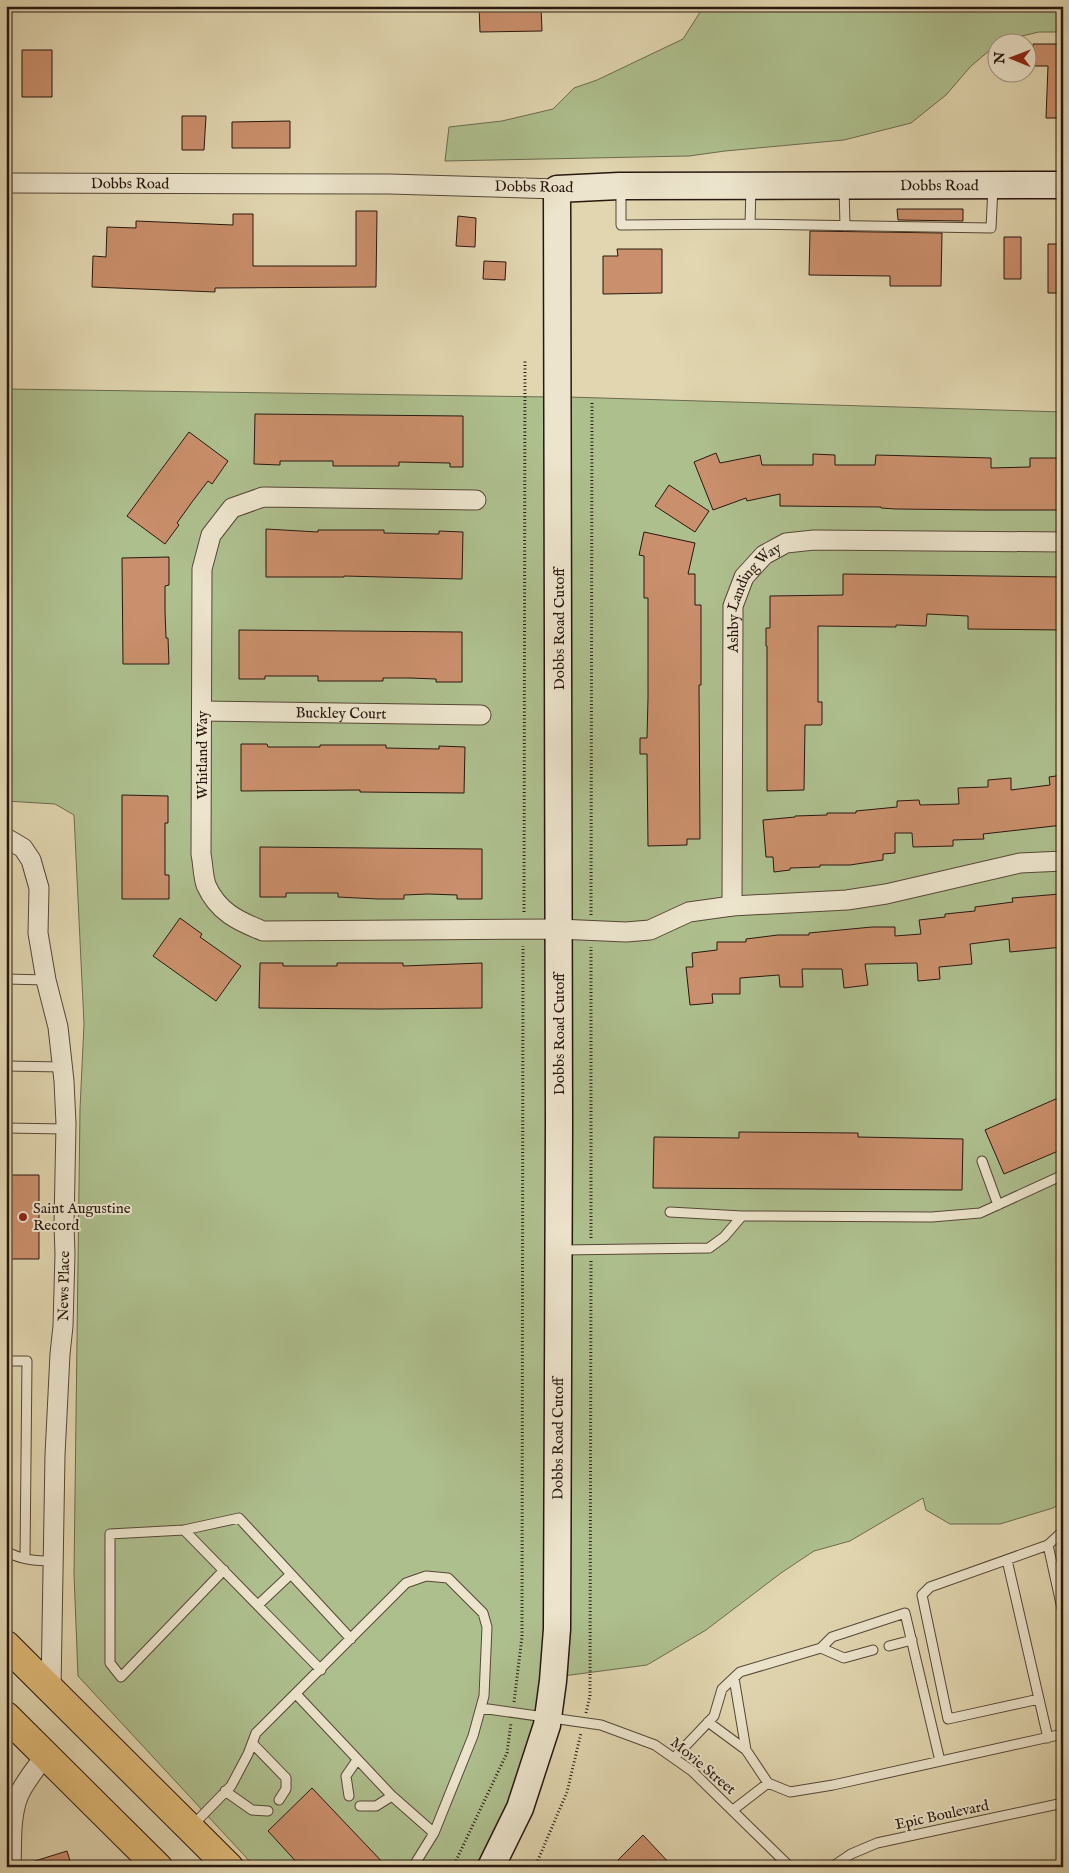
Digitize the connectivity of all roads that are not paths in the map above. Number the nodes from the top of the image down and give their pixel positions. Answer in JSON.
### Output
{"nodes":[{"id":1,"x":6,"y":183,"type":"edge"},
{"id":2,"x":751,"y":185,"type":"junction"},
{"id":3,"x":844,"y":185,"type":"junction"},
{"id":4,"x":993,"y":185,"type":"junction"},
{"id":5,"x":1063,"y":185,"type":"edge"},
{"id":6,"x":621,"y":186,"type":"junction"},
{"id":7,"x":557,"y":189,"type":"junction"},
{"id":8,"x":750,"y":224,"type":"junction"},
{"id":9,"x":845,"y":226,"type":"junction"},
{"id":10,"x":476,"y":500,"type":"dead end"},
{"id":11,"x":1063,"y":542,"type":"edge"},
{"id":12,"x":202,"y":711,"type":"junction"},
{"id":13,"x":480,"y":714,"type":"dead end"},
{"id":14,"x":6,"y":838,"type":"edge"},
{"id":15,"x":1063,"y":861,"type":"edge"},
{"id":16,"x":732,"y":906,"type":"junction"},
{"id":17,"x":558,"y":928,"type":"junction"},
{"id":18,"x":6,"y":980,"type":"edge"},
{"id":19,"x":46,"y":980,"type":"junction"},
{"id":20,"x":6,"y":1066,"type":"edge"},
{"id":21,"x":62,"y":1067,"type":"junction"},
{"id":22,"x":6,"y":1128,"type":"edge"},
{"id":23,"x":66,"y":1129,"type":"junction"},
{"id":24,"x":982,"y":1161,"type":"dead end"},
{"id":25,"x":1063,"y":1175,"type":"edge"},
{"id":26,"x":998,"y":1205,"type":"junction"},
{"id":27,"x":670,"y":1212,"type":"dead end"},
{"id":28,"x":742,"y":1216,"type":"junction"},
{"id":29,"x":558,"y":1250,"type":"junction"},
{"id":30,"x":6,"y":1361,"type":"edge"},
{"id":31,"x":184,"y":1530,"type":"junction"},
{"id":32,"x":1063,"y":1531,"type":"edge"},
{"id":33,"x":1048,"y":1545,"type":"junction"},
{"id":34,"x":6,"y":1551,"type":"edge"},
{"id":35,"x":25,"y":1558,"type":"junction"},
{"id":36,"x":1007,"y":1560,"type":"junction"},
{"id":37,"x":53,"y":1561,"type":"junction"},
{"id":38,"x":224,"y":1570,"type":"junction"},
{"id":39,"x":291,"y":1574,"type":"junction"},
{"id":40,"x":258,"y":1605,"type":"junction"},
{"id":41,"x":1063,"y":1613,"type":"edge"},
{"id":42,"x":351,"y":1639,"type":"junction"},
{"id":43,"x":912,"y":1640,"type":"junction"},
{"id":44,"x":6,"y":1645,"type":"edge"},
{"id":45,"x":889,"y":1646,"type":"dead end"},
{"id":46,"x":821,"y":1648,"type":"junction"},
{"id":47,"x":873,"y":1650,"type":"dead end"},
{"id":48,"x":321,"y":1670,"type":"junction"},
{"id":49,"x":734,"y":1678,"type":"junction"},
{"id":50,"x":51,"y":1689,"type":"junction"},
{"id":51,"x":296,"y":1694,"type":"junction"},
{"id":52,"x":1039,"y":1699,"type":"junction"},
{"id":53,"x":480,"y":1708,"type":"junction"},
{"id":54,"x":6,"y":1716,"type":"edge"},
{"id":55,"x":548,"y":1718,"type":"junction"},
{"id":56,"x":708,"y":1722,"type":"junction"},
{"id":57,"x":1063,"y":1734,"type":"edge"},
{"id":58,"x":1048,"y":1738,"type":"junction"},
{"id":59,"x":252,"y":1743,"type":"junction"},
{"id":60,"x":746,"y":1750,"type":"junction"},
{"id":61,"x":46,"y":1755,"type":"junction"},
{"id":62,"x":674,"y":1758,"type":"junction"},
{"id":63,"x":357,"y":1760,"type":"junction"},
{"id":64,"x":940,"y":1761,"type":"junction"},
{"id":65,"x":768,"y":1784,"type":"junction"},
{"id":66,"x":226,"y":1791,"type":"junction"},
{"id":67,"x":349,"y":1796,"type":"dead end"},
{"id":68,"x":392,"y":1796,"type":"junction"},
{"id":69,"x":279,"y":1800,"type":"dead end"},
{"id":70,"x":1063,"y":1803,"type":"edge"},
{"id":71,"x":360,"y":1806,"type":"dead end"},
{"id":72,"x":733,"y":1810,"type":"junction"},
{"id":73,"x":268,"y":1811,"type":"dead end"},
{"id":74,"x":190,"y":1828,"type":"junction"},
{"id":75,"x":434,"y":1833,"type":"junction"},
{"id":76,"x":11,"y":1867,"type":"edge"},
{"id":77,"x":158,"y":1867,"type":"edge"},
{"id":78,"x":229,"y":1867,"type":"edge"},
{"id":79,"x":413,"y":1867,"type":"edge"},
{"id":80,"x":491,"y":1867,"type":"edge"},
{"id":81,"x":790,"y":1867,"type":"edge"},
{"id":82,"x":832,"y":1867,"type":"edge"}],
"edges":[{"from":1,"to":7,"type":"street","name":"Dobbs Road"},
{"from":2,"to":3,"type":"street","name":"Dobbs Road"},
{"from":2,"to":6,"type":"street","name":"Dobbs Road"},
{"from":2,"to":8,"type":"lane"},
{"from":3,"to":4,"type":"street","name":"Dobbs Road"},
{"from":3,"to":9,"type":"lane"},
{"from":4,"to":5,"type":"street","name":"Dobbs Road"},
{"from":4,"to":9,"type":"lane"},
{"from":6,"to":7,"type":"street","name":"Dobbs Road"},
{"from":6,"to":8,"type":"lane"},
{"from":7,"to":17,"type":"street","name":"Dobbs Road Cutoff"},
{"from":8,"to":9,"type":"lane"},
{"from":10,"to":12,"type":"street","name":"Whitland Way"},
{"from":11,"to":16,"type":"street","name":"Ashby Landing Way"},
{"from":12,"to":13,"type":"street","name":"Buckley Court"},
{"from":12,"to":17,"type":"street","name":"Whitland Way"},
{"from":14,"to":19,"type":"street","name":"News Place"},
{"from":15,"to":16,"type":"street"},
{"from":16,"to":17,"type":"street"},
{"from":17,"to":29,"type":"street","name":"Dobbs Road Cutoff"},
{"from":18,"to":19,"type":"lane"},
{"from":19,"to":21,"type":"street","name":"News Place"},
{"from":20,"to":21,"type":"lane"},
{"from":21,"to":23,"type":"street","name":"News Place"},
{"from":22,"to":23,"type":"lane"},
{"from":23,"to":37,"type":"street","name":"News Place"},
{"from":24,"to":26,"type":"lane"},
{"from":25,"to":26,"type":"lane"},
{"from":26,"to":28,"type":"lane"},
{"from":27,"to":28,"type":"lane"},
{"from":28,"to":29,"type":"lane"},
{"from":29,"to":55,"type":"street","name":"Dobbs Road Cutoff"},
{"from":30,"to":35,"type":"lane"},
{"from":31,"to":38,"type":"lane"},
{"from":31,"to":38,"type":"lane"},
{"from":31,"to":39,"type":"lane"},
{"from":32,"to":33,"type":"lane"},
{"from":33,"to":36,"type":"lane"},
{"from":33,"to":41,"type":"lane"},
{"from":34,"to":35,"type":"lane"},
{"from":35,"to":37,"type":"lane"},
{"from":36,"to":52,"type":"lane"},
{"from":36,"to":52,"type":"lane"},
{"from":37,"to":50,"type":"street","name":"News Place"},
{"from":38,"to":40,"type":"lane"},
{"from":39,"to":40,"type":"lane"},
{"from":39,"to":42,"type":"lane"},
{"from":40,"to":48,"type":"lane"},
{"from":42,"to":48,"type":"lane"},
{"from":42,"to":53,"type":"lane"},
{"from":43,"to":45,"type":"lane"},
{"from":43,"to":46,"type":"lane"},
{"from":43,"to":64,"type":"lane"},
{"from":44,"to":50,"type":"highway"},
{"from":46,"to":47,"type":"lane"},
{"from":46,"to":49,"type":"lane"},
{"from":48,"to":51,"type":"lane"},
{"from":49,"to":56,"type":"lane"},
{"from":49,"to":60,"type":"lane"},
{"from":50,"to":74,"type":"highway"},
{"from":51,"to":59,"type":"lane"},
{"from":51,"to":63,"type":"lane"},
{"from":52,"to":58,"type":"lane"},
{"from":53,"to":55,"type":"lane","name":"Movie Street"},
{"from":53,"to":75,"type":"lane"},
{"from":54,"to":61,"type":"highway"},
{"from":55,"to":62,"type":"lane","name":"Movie Street"},
{"from":55,"to":80,"type":"street","name":"Dobbs Road Cutoff"},
{"from":56,"to":60,"type":"lane"},
{"from":56,"to":62,"type":"lane"},
{"from":57,"to":58,"type":"lane"},
{"from":58,"to":64,"type":"lane"},
{"from":59,"to":66,"type":"lane"},
{"from":59,"to":69,"type":"lane"},
{"from":60,"to":65,"type":"lane"},
{"from":61,"to":76,"type":"street"},
{"from":61,"to":77,"type":"highway"},
{"from":62,"to":72,"type":"lane","name":"Movie Street"},
{"from":63,"to":67,"type":"lane"},
{"from":63,"to":68,"type":"lane"},
{"from":64,"to":65,"type":"lane"},
{"from":65,"to":72,"type":"lane"},
{"from":66,"to":73,"type":"lane"},
{"from":66,"to":74,"type":"lane"},
{"from":68,"to":71,"type":"lane"},
{"from":68,"to":75,"type":"lane"},
{"from":70,"to":82,"type":"lane","name":"Epic Boulevard"},
{"from":72,"to":81,"type":"lane","name":"Movie Street"},
{"from":74,"to":78,"type":"highway"},
{"from":75,"to":79,"type":"lane"}]}
